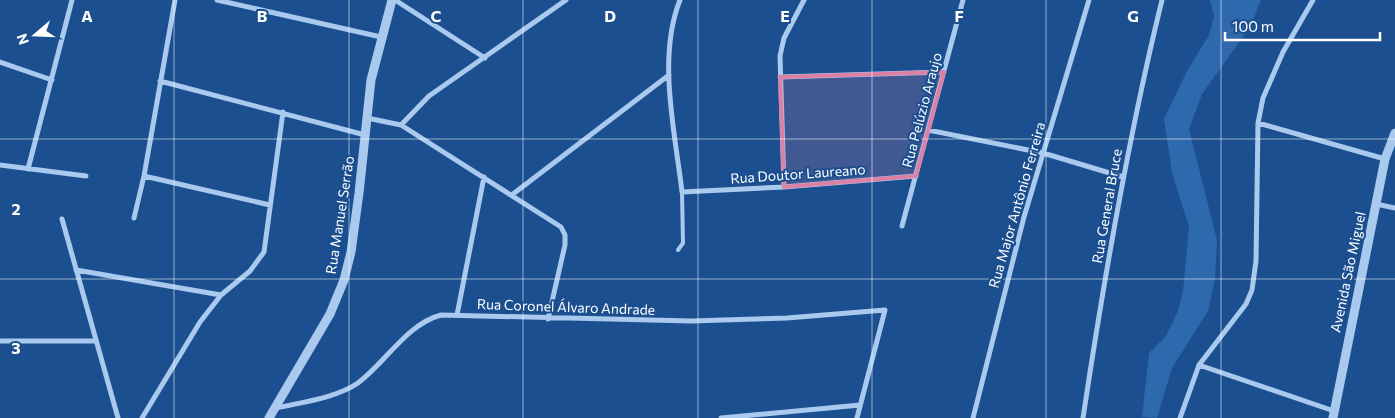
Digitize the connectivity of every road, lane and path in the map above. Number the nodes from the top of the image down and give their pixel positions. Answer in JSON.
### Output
{"nodes":[{"id":1,"x":72,"y":0,"type":"edge"},
{"id":2,"x":175,"y":0,"type":"edge"},
{"id":3,"x":217,"y":0,"type":"edge"},
{"id":4,"x":393,"y":0,"type":"edge"},
{"id":5,"x":566,"y":0,"type":"edge"},
{"id":6,"x":680,"y":0,"type":"edge"},
{"id":7,"x":804,"y":0,"type":"edge"},
{"id":8,"x":964,"y":0,"type":"edge"},
{"id":9,"x":1090,"y":0,"type":"edge"},
{"id":10,"x":1162,"y":0,"type":"edge"},
{"id":11,"x":1313,"y":0,"type":"edge"},
{"id":12,"x":381,"y":37,"type":"junction"},
{"id":13,"x":485,"y":58,"type":"junction"},
{"id":14,"x":0,"y":62,"type":"edge"},
{"id":15,"x":944,"y":72,"type":"junction"},
{"id":16,"x":669,"y":75,"type":"junction"},
{"id":17,"x":780,"y":76,"type":"junction"},
{"id":18,"x":52,"y":80,"type":"junction"},
{"id":19,"x":160,"y":81,"type":"junction"},
{"id":20,"x":283,"y":112,"type":"junction"},
{"id":21,"x":367,"y":118,"type":"junction"},
{"id":22,"x":1258,"y":123,"type":"junction"},
{"id":23,"x":401,"y":124,"type":"junction"},
{"id":24,"x":928,"y":130,"type":"junction"},
{"id":25,"x":1395,"y":133,"type":"edge"},
{"id":26,"x":365,"y":135,"type":"junction"},
{"id":27,"x":1043,"y":153,"type":"junction"},
{"id":28,"x":1385,"y":159,"type":"junction"},
{"id":29,"x":0,"y":165,"type":"edge"},
{"id":30,"x":28,"y":169,"type":"junction"},
{"id":31,"x":86,"y":176,"type":"dead end"},
{"id":32,"x":144,"y":176,"type":"junction"},
{"id":33,"x":916,"y":176,"type":"junction"},
{"id":34,"x":484,"y":177,"type":"junction"},
{"id":35,"x":1124,"y":177,"type":"junction"},
{"id":36,"x":784,"y":187,"type":"junction"},
{"id":37,"x":682,"y":192,"type":"junction"},
{"id":38,"x":512,"y":194,"type":"junction"},
{"id":39,"x":1376,"y":204,"type":"junction"},
{"id":40,"x":270,"y":205,"type":"junction"},
{"id":41,"x":1395,"y":208,"type":"edge"},
{"id":42,"x":134,"y":218,"type":"dead end"},
{"id":43,"x":62,"y":219,"type":"dead end"},
{"id":44,"x":902,"y":226,"type":"dead end"},
{"id":45,"x":678,"y":250,"type":"dead end"},
{"id":46,"x":76,"y":270,"type":"junction"},
{"id":47,"x":221,"y":295,"type":"junction"},
{"id":48,"x":457,"y":315,"type":"junction"},
{"id":49,"x":548,"y":319,"type":"junction"},
{"id":50,"x":0,"y":340,"type":"edge"},
{"id":51,"x":95,"y":341,"type":"junction"},
{"id":52,"x":1200,"y":365,"type":"junction"},
{"id":53,"x":860,"y":405,"type":"junction"},
{"id":54,"x":277,"y":408,"type":"junction"},
{"id":55,"x":1333,"y":414,"type":"edge"},
{"id":56,"x":118,"y":418,"type":"edge"},
{"id":57,"x":142,"y":418,"type":"edge"},
{"id":58,"x":269,"y":418,"type":"edge"},
{"id":59,"x":721,"y":418,"type":"edge"},
{"id":60,"x":857,"y":418,"type":"edge"},
{"id":61,"x":972,"y":418,"type":"edge"},
{"id":62,"x":1083,"y":418,"type":"edge"},
{"id":63,"x":1180,"y":418,"type":"edge"}],
"edges":[{"from":1,"to":18,"type":"street"},
{"from":2,"to":19,"type":"street"},
{"from":3,"to":12,"type":"street"},
{"from":4,"to":12,"type":"street","name":"Rua Manuel Serrão"},
{"from":4,"to":13,"type":"street"},
{"from":5,"to":13,"type":"street"},
{"from":6,"to":16,"type":"street"},
{"from":7,"to":17,"type":"street"},
{"from":8,"to":15,"type":"street","name":"Rua Pelúzio Araujo"},
{"from":9,"to":27,"type":"street","name":"Rua Major Antônio Ferreira"},
{"from":10,"to":35,"type":"street","name":"Rua General Bruce"},
{"from":11,"to":22,"type":"street"},
{"from":12,"to":21,"type":"street","name":"Rua Manuel Serrão"},
{"from":13,"to":23,"type":"street"},
{"from":14,"to":18,"type":"street"},
{"from":15,"to":17,"type":"street"},
{"from":15,"to":24,"type":"street","name":"Rua Pelúzio Araujo"},
{"from":16,"to":37,"type":"street"},
{"from":16,"to":38,"type":"street"},
{"from":17,"to":36,"type":"street"},
{"from":18,"to":30,"type":"street"},
{"from":19,"to":20,"type":"street"},
{"from":19,"to":32,"type":"street"},
{"from":20,"to":26,"type":"street"},
{"from":20,"to":40,"type":"street"},
{"from":21,"to":23,"type":"street"},
{"from":21,"to":26,"type":"street","name":"Rua Manuel Serrão"},
{"from":22,"to":28,"type":"street"},
{"from":22,"to":52,"type":"street"},
{"from":23,"to":34,"type":"street"},
{"from":24,"to":27,"type":"street"},
{"from":24,"to":33,"type":"street","name":"Rua Pelúzio Araujo"},
{"from":25,"to":28,"type":"street","name":"Avenida São Miguel"},
{"from":26,"to":54,"type":"street","name":"Rua Manuel Serrão"},
{"from":27,"to":35,"type":"street"},
{"from":27,"to":61,"type":"street","name":"Rua Major Antônio Ferreira"},
{"from":28,"to":39,"type":"street","name":"Avenida São Miguel"},
{"from":29,"to":30,"type":"street"},
{"from":30,"to":31,"type":"street"},
{"from":32,"to":40,"type":"street"},
{"from":32,"to":42,"type":"street"},
{"from":33,"to":36,"type":"street","name":"Rua Doutor Laureano"},
{"from":33,"to":44,"type":"street","name":"Rua Pelúzio Araujo"},
{"from":34,"to":38,"type":"street"},
{"from":34,"to":48,"type":"street"},
{"from":35,"to":62,"type":"street","name":"Rua General Bruce"},
{"from":36,"to":37,"type":"street","name":"Rua Doutor Laureano"},
{"from":37,"to":45,"type":"lane"},
{"from":38,"to":49,"type":"street"},
{"from":39,"to":41,"type":"street"},
{"from":39,"to":55,"type":"street","name":"Avenida São Miguel"},
{"from":40,"to":47,"type":"street"},
{"from":43,"to":46,"type":"street"},
{"from":46,"to":47,"type":"street"},
{"from":46,"to":51,"type":"street"},
{"from":47,"to":57,"type":"street"},
{"from":48,"to":49,"type":"street","name":"Rua Coronel Álvaro Andrade"},
{"from":48,"to":54,"type":"street","name":"Rua Coronel Álvaro Andrade"},
{"from":49,"to":53,"type":"street","name":"Rua Coronel Álvaro Andrade"},
{"from":50,"to":51,"type":"street"},
{"from":51,"to":56,"type":"street"},
{"from":52,"to":55,"type":"street"},
{"from":52,"to":63,"type":"street"},
{"from":53,"to":59,"type":"street"},
{"from":53,"to":60,"type":"street"},
{"from":54,"to":58,"type":"street","name":"Rua Manuel Serrão"}]}
